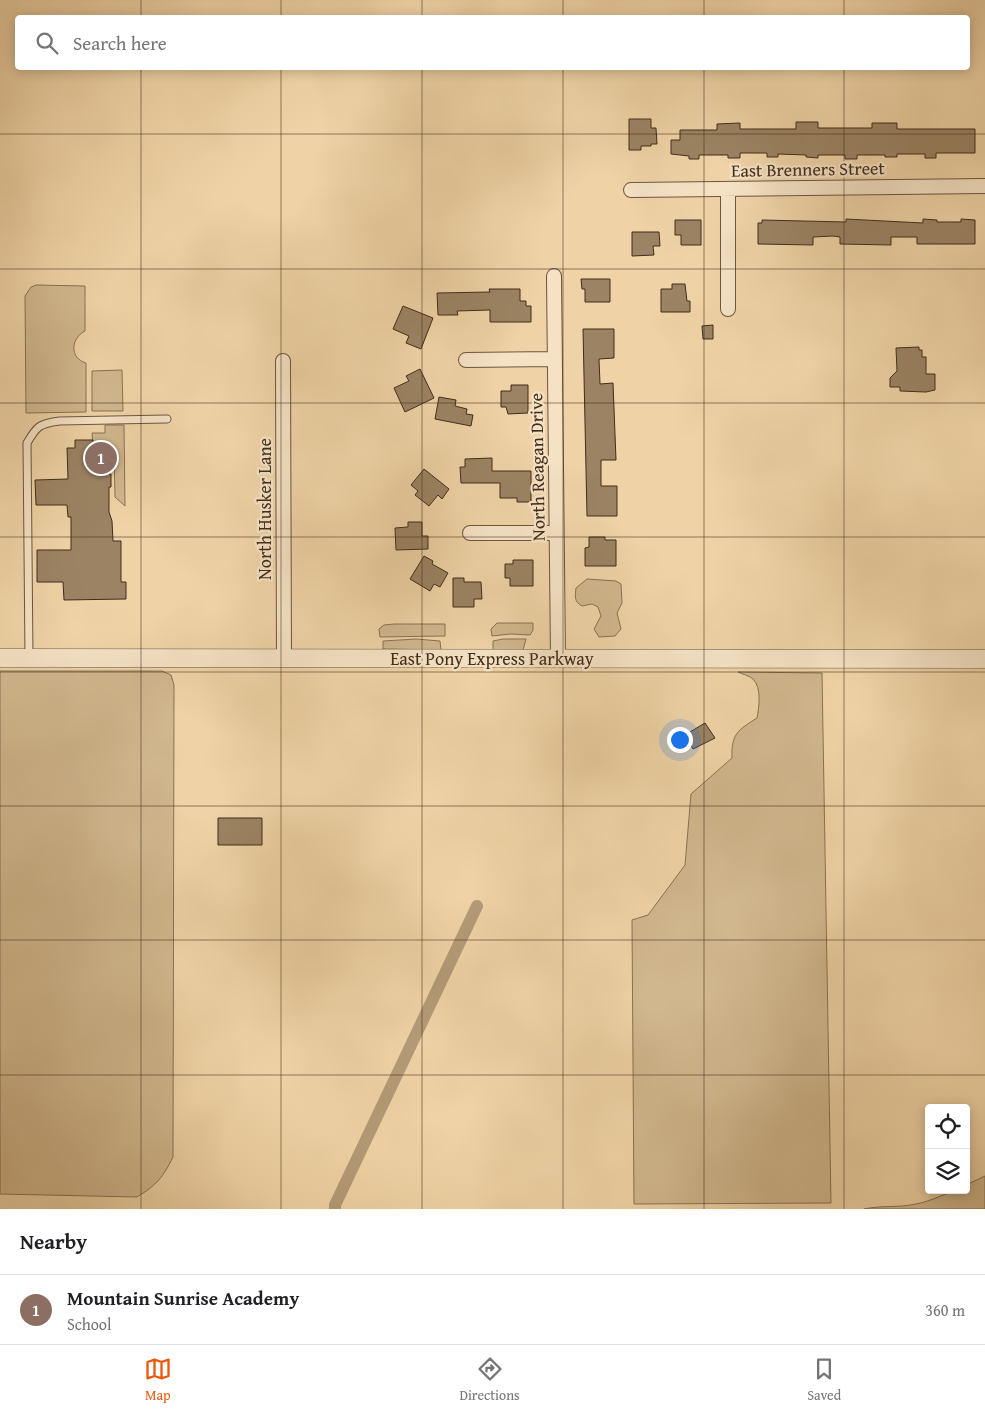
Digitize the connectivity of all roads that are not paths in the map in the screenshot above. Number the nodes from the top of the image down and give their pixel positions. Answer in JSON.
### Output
{"nodes":[{"id":1,"x":985,"y":186,"type":"edge"},
{"id":2,"x":728,"y":189,"type":"junction"},
{"id":3,"x":631,"y":190,"type":"dead end"},
{"id":4,"x":554,"y":276,"type":"dead end"},
{"id":5,"x":728,"y":309,"type":"dead end"},
{"id":6,"x":554,"y":359,"type":"junction"},
{"id":7,"x":466,"y":360,"type":"dead end"},
{"id":8,"x":282,"y":361,"type":"dead end"},
{"id":9,"x":167,"y":419,"type":"dead end"},
{"id":10,"x":470,"y":533,"type":"dead end"},
{"id":11,"x":556,"y":533,"type":"junction"},
{"id":12,"x":0,"y":658,"type":"edge"},
{"id":13,"x":29,"y":658,"type":"junction"},
{"id":14,"x":284,"y":658,"type":"junction"},
{"id":15,"x":558,"y":658,"type":"junction"},
{"id":16,"x":985,"y":659,"type":"edge"}],
"edges":[{"from":1,"to":2,"type":"street","name":"East Brenners Street"},
{"from":2,"to":3,"type":"street","name":"East Brenners Street"},
{"from":2,"to":5,"type":"street"},
{"from":4,"to":6,"type":"street","name":"North Reagan Drive"},
{"from":6,"to":7,"type":"street"},
{"from":6,"to":11,"type":"street","name":"North Reagan Drive"},
{"from":8,"to":14,"type":"street","name":"North Husker Lane"},
{"from":9,"to":13,"type":"lane"},
{"from":10,"to":11,"type":"street"},
{"from":11,"to":15,"type":"street","name":"North Reagan Drive"},
{"from":12,"to":13,"type":"street","name":"East Pony Express Parkway"},
{"from":13,"to":14,"type":"street","name":"East Pony Express Parkway"},
{"from":14,"to":15,"type":"street","name":"East Pony Express Parkway"},
{"from":15,"to":16,"type":"street","name":"East Pony Express Parkway"}]}
